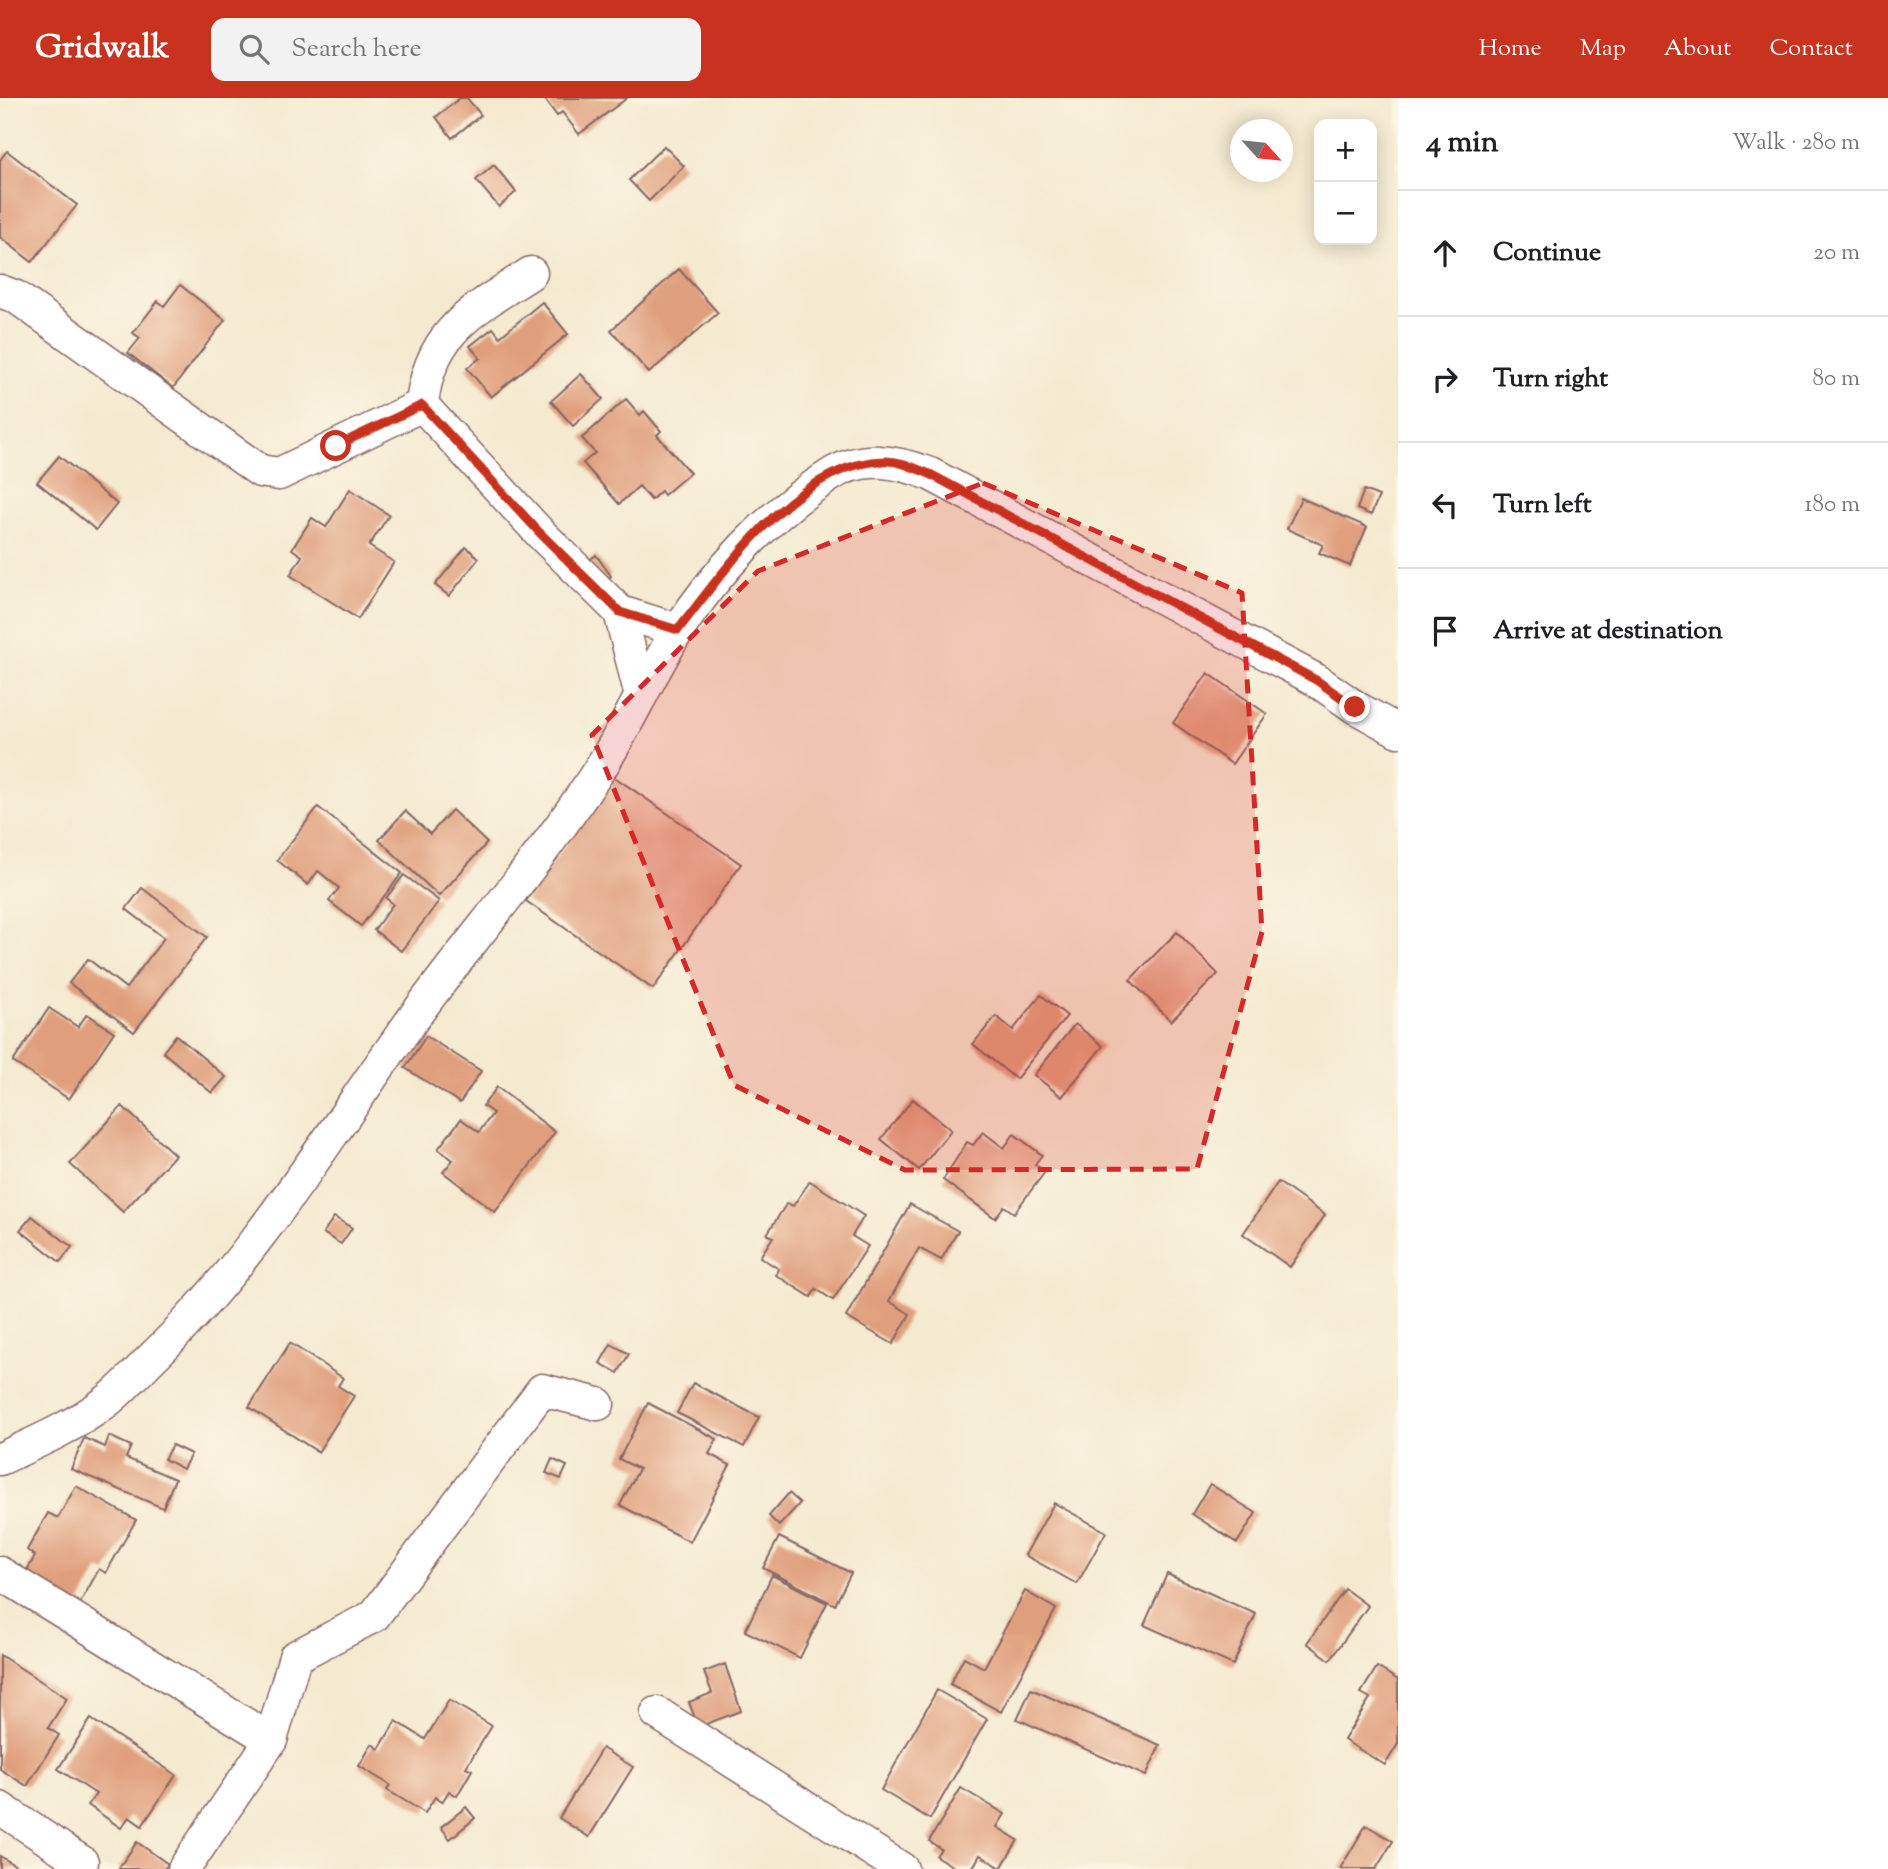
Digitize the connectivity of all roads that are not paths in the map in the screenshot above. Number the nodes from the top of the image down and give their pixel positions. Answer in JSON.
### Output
{"nodes":[{"id":1,"x":531,"y":273,"type":"dead end"},
{"id":2,"x":0,"y":291,"type":"edge"},
{"id":3,"x":422,"y":405,"type":"junction"},
{"id":4,"x":620,"y":612,"type":"junction"},
{"id":5,"x":678,"y":630,"type":"junction"},
{"id":6,"x":641,"y":696,"type":"junction"},
{"id":7,"x":1398,"y":731,"type":"edge"},
{"id":8,"x":598,"y":1405,"type":"dead end"},
{"id":9,"x":0,"y":1459,"type":"edge"},
{"id":10,"x":0,"y":1573,"type":"edge"},
{"id":11,"x":657,"y":1713,"type":"dead end"},
{"id":12,"x":271,"y":1740,"type":"junction"},
{"id":13,"x":0,"y":1808,"type":"edge"},
{"id":14,"x":82,"y":1861,"type":"dead end"},
{"id":15,"x":184,"y":1869,"type":"edge"},
{"id":16,"x":902,"y":1869,"type":"edge"}],
"edges":[{"from":1,"to":3,"type":"street"},
{"from":2,"to":3,"type":"street"},
{"from":3,"to":4,"type":"street"},
{"from":4,"to":5,"type":"street"},
{"from":4,"to":6,"type":"street"},
{"from":5,"to":6,"type":"street"},
{"from":5,"to":7,"type":"street"},
{"from":6,"to":9,"type":"street"},
{"from":8,"to":12,"type":"street"},
{"from":10,"to":12,"type":"street"},
{"from":11,"to":16,"type":"street"},
{"from":12,"to":15,"type":"street"},
{"from":13,"to":14,"type":"street"}]}
